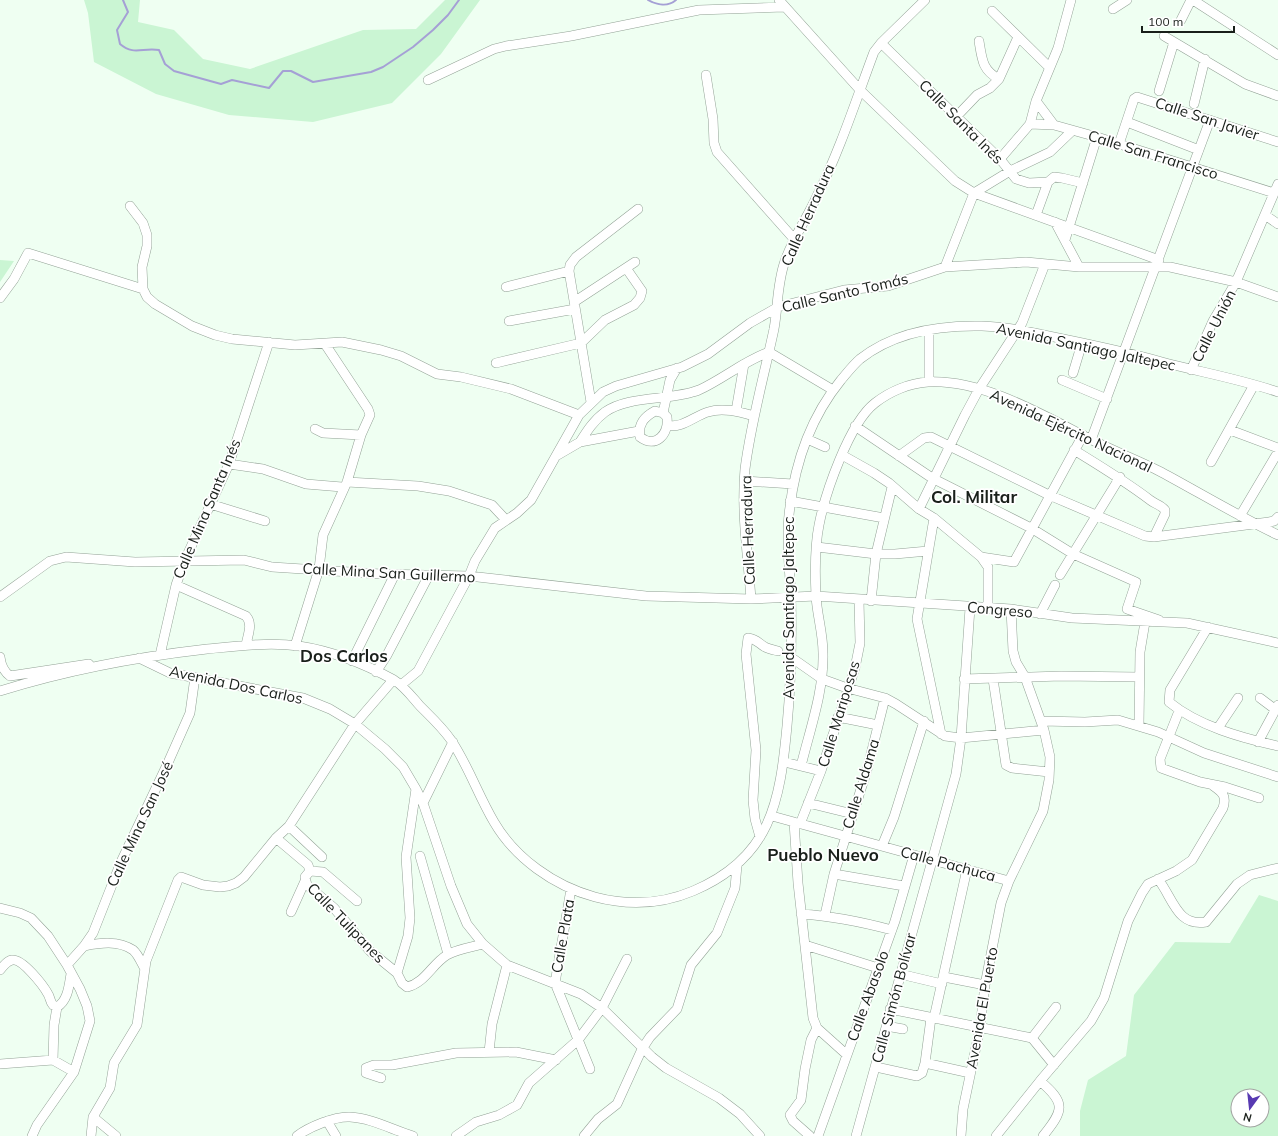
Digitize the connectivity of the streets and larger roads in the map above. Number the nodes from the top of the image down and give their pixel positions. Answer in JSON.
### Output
{"nodes":[{"id":1,"x":925,"y":0,"type":"edge"},
{"id":2,"x":1071,"y":0,"type":"edge"},
{"id":3,"x":1127,"y":0,"type":"edge"},
{"id":4,"x":1192,"y":0,"type":"edge"},
{"id":5,"x":781,"y":3,"type":"edge"},
{"id":6,"x":1113,"y":9,"type":"dead end"},
{"id":7,"x":992,"y":11,"type":"dead end"},
{"id":8,"x":1181,"y":20,"type":"dead end"},
{"id":9,"x":1164,"y":36,"type":"dead end"},
{"id":10,"x":1018,"y":37,"type":"junction"},
{"id":11,"x":979,"y":42,"type":"dead end"},
{"id":12,"x":1174,"y":42,"type":"junction"},
{"id":13,"x":881,"y":43,"type":"junction"},
{"id":14,"x":1278,"y":55,"type":"edge"},
{"id":15,"x":1205,"y":59,"type":"junction"},
{"id":16,"x":1049,"y":67,"type":"junction"},
{"id":17,"x":706,"y":75,"type":"dead end"},
{"id":18,"x":999,"y":79,"type":"junction"},
{"id":19,"x":428,"y":80,"type":"dead end"},
{"id":20,"x":860,"y":90,"type":"junction"},
{"id":21,"x":1159,"y":91,"type":"dead end"},
{"id":22,"x":1278,"y":96,"type":"edge"},
{"id":23,"x":1036,"y":101,"type":"junction"},
{"id":24,"x":1194,"y":104,"type":"dead end"},
{"id":25,"x":956,"y":117,"type":"junction"},
{"id":26,"x":1210,"y":120,"type":"junction"},
{"id":27,"x":1127,"y":122,"type":"junction"},
{"id":28,"x":1030,"y":124,"type":"junction"},
{"id":29,"x":1054,"y":125,"type":"junction"},
{"id":30,"x":1072,"y":131,"type":"junction"},
{"id":31,"x":1098,"y":137,"type":"junction"},
{"id":32,"x":1278,"y":142,"type":"edge"},
{"id":33,"x":1119,"y":144,"type":"junction"},
{"id":34,"x":1199,"y":150,"type":"junction"},
{"id":35,"x":1000,"y":159,"type":"junction"},
{"id":36,"x":1193,"y":167,"type":"junction"},
{"id":37,"x":1010,"y":171,"type":"junction"},
{"id":38,"x":1048,"y":182,"type":"junction"},
{"id":39,"x":1083,"y":183,"type":"junction"},
{"id":40,"x":1276,"y":189,"type":"edge"},
{"id":41,"x":974,"y":193,"type":"junction"},
{"id":42,"x":130,"y":206,"type":"dead end"},
{"id":43,"x":638,"y":209,"type":"dead end"},
{"id":44,"x":1036,"y":215,"type":"junction"},
{"id":45,"x":1265,"y":216,"type":"junction"},
{"id":46,"x":1055,"y":222,"type":"junction"},
{"id":47,"x":1278,"y":224,"type":"edge"},
{"id":48,"x":1069,"y":227,"type":"junction"},
{"id":49,"x":794,"y":239,"type":"junction"},
{"id":50,"x":1065,"y":240,"type":"junction"},
{"id":51,"x":635,"y":262,"type":"dead end"},
{"id":52,"x":1046,"y":264,"type":"junction"},
{"id":53,"x":1157,"y":264,"type":"junction"},
{"id":54,"x":945,"y":267,"type":"junction"},
{"id":55,"x":1079,"y":267,"type":"junction"},
{"id":56,"x":626,"y":268,"type":"junction"},
{"id":57,"x":569,"y":272,"type":"junction"},
{"id":58,"x":1236,"y":282,"type":"junction"},
{"id":59,"x":506,"y":287,"type":"dead end"},
{"id":60,"x":143,"y":289,"type":"junction"},
{"id":61,"x":1278,"y":297,"type":"edge"},
{"id":62,"x":0,"y":298,"type":"edge"},
{"id":63,"x":574,"y":306,"type":"junction"},
{"id":64,"x":778,"y":307,"type":"junction"},
{"id":65,"x":509,"y":321,"type":"dead end"},
{"id":66,"x":929,"y":330,"type":"junction"},
{"id":67,"x":1018,"y":330,"type":"junction"},
{"id":68,"x":269,"y":342,"type":"junction"},
{"id":69,"x":1082,"y":343,"type":"junction"},
{"id":70,"x":325,"y":344,"type":"junction"},
{"id":71,"x":581,"y":344,"type":"junction"},
{"id":72,"x":769,"y":352,"type":"junction"},
{"id":73,"x":1125,"y":352,"type":"junction"},
{"id":74,"x":496,"y":363,"type":"dead end"},
{"id":75,"x":744,"y":364,"type":"junction"},
{"id":76,"x":677,"y":368,"type":"junction"},
{"id":77,"x":1191,"y":370,"type":"junction"},
{"id":78,"x":1073,"y":372,"type":"dead end"},
{"id":79,"x":1062,"y":380,"type":"dead end"},
{"id":80,"x":929,"y":382,"type":"junction"},
{"id":81,"x":1254,"y":385,"type":"junction"},
{"id":82,"x":979,"y":389,"type":"junction"},
{"id":83,"x":833,"y":390,"type":"junction"},
{"id":84,"x":1278,"y":392,"type":"edge"},
{"id":85,"x":667,"y":397,"type":"junction"},
{"id":86,"x":1107,"y":398,"type":"junction"},
{"id":87,"x":591,"y":402,"type":"junction"},
{"id":88,"x":736,"y":411,"type":"junction"},
{"id":89,"x":663,"y":413,"type":"junction"},
{"id":90,"x":579,"y":415,"type":"junction"},
{"id":91,"x":754,"y":416,"type":"junction"},
{"id":92,"x":667,"y":425,"type":"junction"},
{"id":93,"x":855,"y":426,"type":"junction"},
{"id":94,"x":315,"y":429,"type":"dead end"},
{"id":95,"x":1230,"y":430,"type":"junction"},
{"id":96,"x":639,"y":431,"type":"junction"},
{"id":97,"x":361,"y":435,"type":"junction"},
{"id":98,"x":1083,"y":435,"type":"junction"},
{"id":99,"x":807,"y":439,"type":"junction"},
{"id":100,"x":1092,"y":440,"type":"junction"},
{"id":101,"x":580,"y":442,"type":"junction"},
{"id":102,"x":950,"y":446,"type":"junction"},
{"id":103,"x":825,"y":447,"type":"dead end"},
{"id":104,"x":1278,"y":448,"type":"edge"},
{"id":105,"x":1074,"y":450,"type":"junction"},
{"id":106,"x":1278,"y":452,"type":"edge"},
{"id":107,"x":842,"y":455,"type":"junction"},
{"id":108,"x":556,"y":456,"type":"junction"},
{"id":109,"x":899,"y":456,"type":"junction"},
{"id":110,"x":1211,"y":462,"type":"dead end"},
{"id":111,"x":229,"y":464,"type":"junction"},
{"id":112,"x":1120,"y":477,"type":"junction"},
{"id":113,"x":932,"y":478,"type":"junction"},
{"id":114,"x":745,"y":481,"type":"junction"},
{"id":115,"x":793,"y":484,"type":"junction"},
{"id":116,"x":344,"y":485,"type":"junction"},
{"id":117,"x":892,"y":487,"type":"junction"},
{"id":118,"x":1049,"y":495,"type":"junction"},
{"id":119,"x":790,"y":501,"type":"junction"},
{"id":120,"x":210,"y":504,"type":"junction"},
{"id":121,"x":824,"y":507,"type":"junction"},
{"id":122,"x":919,"y":509,"type":"junction"},
{"id":123,"x":1095,"y":516,"type":"junction"},
{"id":124,"x":1240,"y":516,"type":"junction"},
{"id":125,"x":1278,"y":517,"type":"edge"},
{"id":126,"x":884,"y":518,"type":"junction"},
{"id":127,"x":934,"y":518,"type":"junction"},
{"id":128,"x":506,"y":520,"type":"junction"},
{"id":129,"x":265,"y":521,"type":"dead end"},
{"id":130,"x":1255,"y":524,"type":"junction"},
{"id":131,"x":1031,"y":528,"type":"junction"},
{"id":132,"x":1278,"y":535,"type":"edge"},
{"id":133,"x":1154,"y":538,"type":"junction"},
{"id":134,"x":817,"y":547,"type":"junction"},
{"id":135,"x":928,"y":551,"type":"junction"},
{"id":136,"x":876,"y":554,"type":"junction"},
{"id":137,"x":1073,"y":554,"type":"junction"},
{"id":138,"x":981,"y":557,"type":"junction"},
{"id":139,"x":184,"y":562,"type":"junction"},
{"id":140,"x":319,"y":569,"type":"junction"},
{"id":141,"x":395,"y":574,"type":"junction"},
{"id":142,"x":429,"y":575,"type":"junction"},
{"id":143,"x":1060,"y":575,"type":"dead end"},
{"id":144,"x":469,"y":576,"type":"junction"},
{"id":145,"x":176,"y":585,"type":"junction"},
{"id":146,"x":1055,"y":585,"type":"dead end"},
{"id":147,"x":791,"y":596,"type":"junction"},
{"id":148,"x":816,"y":596,"type":"junction"},
{"id":149,"x":0,"y":597,"type":"edge"},
{"id":150,"x":751,"y":599,"type":"junction"},
{"id":151,"x":859,"y":600,"type":"junction"},
{"id":152,"x":871,"y":600,"type":"junction"},
{"id":153,"x":919,"y":604,"type":"junction"},
{"id":154,"x":970,"y":608,"type":"junction"},
{"id":155,"x":988,"y":609,"type":"junction"},
{"id":156,"x":1011,"y":610,"type":"junction"},
{"id":157,"x":1040,"y":614,"type":"junction"},
{"id":158,"x":1146,"y":622,"type":"junction"},
{"id":159,"x":1166,"y":622,"type":"junction"},
{"id":160,"x":1208,"y":627,"type":"junction"},
{"id":161,"x":1278,"y":643,"type":"edge"},
{"id":162,"x":246,"y":645,"type":"junction"},
{"id":163,"x":295,"y":646,"type":"junction"},
{"id":164,"x":778,"y":651,"type":"dead end"},
{"id":165,"x":160,"y":654,"type":"junction"},
{"id":166,"x":0,"y":657,"type":"edge"},
{"id":167,"x":138,"y":658,"type":"junction"},
{"id":168,"x":792,"y":658,"type":"junction"},
{"id":169,"x":352,"y":661,"type":"junction"},
{"id":170,"x":110,"y":663,"type":"junction"},
{"id":171,"x":376,"y":672,"type":"junction"},
{"id":172,"x":195,"y":677,"type":"junction"},
{"id":173,"x":1025,"y":677,"type":"junction"},
{"id":174,"x":1139,"y":678,"type":"junction"},
{"id":175,"x":822,"y":679,"type":"junction"},
{"id":176,"x":964,"y":679,"type":"junction"},
{"id":177,"x":993,"y":679,"type":"junction"},
{"id":178,"x":392,"y":680,"type":"junction"},
{"id":179,"x":401,"y":685,"type":"junction"},
{"id":180,"x":847,"y":688,"type":"junction"},
{"id":181,"x":0,"y":691,"type":"edge"},
{"id":182,"x":885,"y":698,"type":"junction"},
{"id":183,"x":1238,"y":698,"type":"dead end"},
{"id":184,"x":1260,"y":698,"type":"dead end"},
{"id":185,"x":1277,"y":707,"type":"edge"},
{"id":186,"x":1179,"y":711,"type":"junction"},
{"id":187,"x":838,"y":717,"type":"junction"},
{"id":188,"x":924,"y":721,"type":"junction"},
{"id":189,"x":355,"y":724,"type":"junction"},
{"id":190,"x":878,"y":725,"type":"junction"},
{"id":191,"x":1043,"y":726,"type":"junction"},
{"id":192,"x":1139,"y":726,"type":"junction"},
{"id":193,"x":1218,"y":728,"type":"junction"},
{"id":194,"x":941,"y":734,"type":"junction"},
{"id":195,"x":1001,"y":734,"type":"junction"},
{"id":196,"x":1168,"y":737,"type":"junction"},
{"id":197,"x":961,"y":738,"type":"junction"},
{"id":198,"x":453,"y":742,"type":"junction"},
{"id":199,"x":1258,"y":742,"type":"junction"},
{"id":200,"x":1278,"y":746,"type":"edge"},
{"id":201,"x":784,"y":762,"type":"junction"},
{"id":202,"x":801,"y":766,"type":"junction"},
{"id":203,"x":821,"y":772,"type":"junction"},
{"id":204,"x":1049,"y":772,"type":"junction"},
{"id":205,"x":1278,"y":777,"type":"edge"},
{"id":206,"x":1212,"y":785,"type":"junction"},
{"id":207,"x":416,"y":789,"type":"junction"},
{"id":208,"x":1259,"y":798,"type":"dead end"},
{"id":209,"x":423,"y":803,"type":"junction"},
{"id":210,"x":808,"y":803,"type":"junction"},
{"id":211,"x":853,"y":814,"type":"junction"},
{"id":212,"x":772,"y":816,"type":"junction"},
{"id":213,"x":797,"y":823,"type":"junction"},
{"id":214,"x":289,"y":826,"type":"junction"},
{"id":215,"x":845,"y":836,"type":"junction"},
{"id":216,"x":760,"y":837,"type":"junction"},
{"id":217,"x":276,"y":838,"type":"junction"},
{"id":218,"x":882,"y":846,"type":"junction"},
{"id":219,"x":914,"y":855,"type":"junction"},
{"id":220,"x":322,"y":856,"type":"dead end"},
{"id":221,"x":420,"y":856,"type":"dead end"},
{"id":222,"x":933,"y":860,"type":"junction"},
{"id":223,"x":737,"y":865,"type":"junction"},
{"id":224,"x":1278,"y":868,"type":"edge"},
{"id":225,"x":967,"y":869,"type":"junction"},
{"id":226,"x":310,"y":871,"type":"junction"},
{"id":227,"x":834,"y":874,"type":"junction"},
{"id":228,"x":1158,"y":879,"type":"junction"},
{"id":229,"x":305,"y":881,"type":"junction"},
{"id":230,"x":1009,"y":881,"type":"junction"},
{"id":231,"x":904,"y":886,"type":"junction"},
{"id":232,"x":571,"y":889,"type":"junction"},
{"id":233,"x":357,"y":901,"type":"dead end"},
{"id":234,"x":0,"y":908,"type":"edge"},
{"id":235,"x":290,"y":912,"type":"dead end"},
{"id":236,"x":801,"y":914,"type":"junction"},
{"id":237,"x":824,"y":916,"type":"junction"},
{"id":238,"x":892,"y":930,"type":"junction"},
{"id":239,"x":483,"y":944,"type":"junction"},
{"id":240,"x":805,"y":945,"type":"junction"},
{"id":241,"x":84,"y":946,"type":"junction"},
{"id":242,"x":448,"y":954,"type":"junction"},
{"id":243,"x":627,"y":959,"type":"dead end"},
{"id":244,"x":67,"y":965,"type":"junction"},
{"id":245,"x":507,"y":965,"type":"junction"},
{"id":246,"x":878,"y":968,"type":"junction"},
{"id":247,"x":145,"y":969,"type":"junction"},
{"id":248,"x":0,"y":970,"type":"edge"},
{"id":249,"x":397,"y":973,"type":"junction"},
{"id":250,"x":71,"y":974,"type":"junction"},
{"id":251,"x":900,"y":974,"type":"junction"},
{"id":252,"x":943,"y":980,"type":"junction"},
{"id":253,"x":555,"y":983,"type":"junction"},
{"id":254,"x":985,"y":985,"type":"junction"},
{"id":255,"x":57,"y":1007,"type":"junction"},
{"id":256,"x":1056,"y":1007,"type":"dead end"},
{"id":257,"x":602,"y":1008,"type":"junction"},
{"id":258,"x":890,"y":1009,"type":"junction"},
{"id":259,"x":932,"y":1018,"type":"junction"},
{"id":260,"x":886,"y":1026,"type":"junction"},
{"id":261,"x":817,"y":1028,"type":"junction"},
{"id":262,"x":980,"y":1028,"type":"junction"},
{"id":263,"x":903,"y":1029,"type":"dead end"},
{"id":264,"x":1032,"y":1038,"type":"junction"},
{"id":265,"x":578,"y":1040,"type":"junction"},
{"id":266,"x":642,"y":1049,"type":"junction"},
{"id":267,"x":489,"y":1052,"type":"junction"},
{"id":268,"x":846,"y":1054,"type":"junction"},
{"id":269,"x":53,"y":1060,"type":"junction"},
{"id":270,"x":556,"y":1060,"type":"junction"},
{"id":271,"x":925,"y":1063,"type":"junction"},
{"id":272,"x":0,"y":1064,"type":"edge"},
{"id":273,"x":1054,"y":1065,"type":"junction"},
{"id":274,"x":876,"y":1067,"type":"junction"},
{"id":275,"x":590,"y":1069,"type":"dead end"},
{"id":276,"x":74,"y":1072,"type":"junction"},
{"id":277,"x":970,"y":1074,"type":"junction"},
{"id":278,"x":381,"y":1078,"type":"dead end"},
{"id":279,"x":1040,"y":1081,"type":"junction"},
{"id":280,"x":93,"y":1116,"type":"junction"},
{"id":281,"x":327,"y":1122,"type":"junction"},
{"id":282,"x":32,"y":1136,"type":"edge"},
{"id":283,"x":91,"y":1136,"type":"edge"},
{"id":284,"x":116,"y":1136,"type":"edge"},
{"id":285,"x":297,"y":1136,"type":"edge"},
{"id":286,"x":336,"y":1136,"type":"edge"},
{"id":287,"x":413,"y":1136,"type":"edge"},
{"id":288,"x":456,"y":1136,"type":"edge"},
{"id":289,"x":584,"y":1136,"type":"edge"},
{"id":290,"x":760,"y":1136,"type":"edge"},
{"id":291,"x":810,"y":1136,"type":"edge"},
{"id":292,"x":818,"y":1136,"type":"edge"},
{"id":293,"x":856,"y":1136,"type":"edge"},
{"id":294,"x":961,"y":1136,"type":"edge"},
{"id":295,"x":996,"y":1136,"type":"edge"},
{"id":296,"x":1043,"y":1136,"type":"edge"}],
"edges":[{"from":1,"to":13,"type":"street","name":"Calle Herradura"},
{"from":2,"to":16,"type":"street"},
{"from":3,"to":6,"type":"street"},
{"from":4,"to":8,"type":"street"},
{"from":4,"to":14,"type":"street"},
{"from":5,"to":19,"type":"street"},
{"from":5,"to":20,"type":"street"},
{"from":7,"to":10,"type":"street"},
{"from":9,"to":12,"type":"street"},
{"from":10,"to":16,"type":"street"},
{"from":10,"to":18,"type":"street"},
{"from":11,"to":18,"type":"street"},
{"from":12,"to":15,"type":"street"},
{"from":12,"to":21,"type":"street"},
{"from":13,"to":20,"type":"street","name":"Calle Herradura"},
{"from":13,"to":25,"type":"street","name":"Calle Santa Inés"},
{"from":15,"to":22,"type":"street"},
{"from":15,"to":24,"type":"street"},
{"from":16,"to":23,"type":"street"},
{"from":17,"to":49,"type":"street"},
{"from":18,"to":25,"type":"street"},
{"from":20,"to":41,"type":"street"},
{"from":20,"to":49,"type":"street","name":"Calle Herradura"},
{"from":23,"to":28,"type":"street"},
{"from":23,"to":29,"type":"street"},
{"from":25,"to":35,"type":"street","name":"Calle Santa Inés"},
{"from":26,"to":27,"type":"street","name":"Calle San Javier"},
{"from":26,"to":32,"type":"street","name":"Calle San Javier"},
{"from":26,"to":34,"type":"street"},
{"from":27,"to":33,"type":"street"},
{"from":27,"to":34,"type":"street"},
{"from":28,"to":29,"type":"street","name":"Calle San Francisco"},
{"from":28,"to":35,"type":"street"},
{"from":29,"to":30,"type":"street","name":"Calle San Francisco"},
{"from":30,"to":31,"type":"street","name":"Calle San Francisco"},
{"from":30,"to":37,"type":"street"},
{"from":31,"to":33,"type":"street","name":"Calle San Francisco"},
{"from":31,"to":39,"type":"street"},
{"from":33,"to":36,"type":"street","name":"Calle San Francisco"},
{"from":34,"to":36,"type":"street"},
{"from":35,"to":37,"type":"street","name":"Calle Santa Inés"},
{"from":36,"to":40,"type":"street","name":"Calle San Francisco"},
{"from":36,"to":53,"type":"street"},
{"from":37,"to":38,"type":"street","name":"Calle Santa Inés"},
{"from":37,"to":41,"type":"street"},
{"from":38,"to":39,"type":"street","name":"Calle Santa Inés"},
{"from":38,"to":44,"type":"street"},
{"from":39,"to":48,"type":"street"},
{"from":40,"to":45,"type":"street","name":"Calle Unión"},
{"from":41,"to":44,"type":"street"},
{"from":41,"to":54,"type":"street"},
{"from":42,"to":60,"type":"street"},
{"from":43,"to":57,"type":"street"},
{"from":44,"to":46,"type":"street"},
{"from":45,"to":47,"type":"street"},
{"from":45,"to":58,"type":"street","name":"Calle Unión"},
{"from":46,"to":48,"type":"street"},
{"from":46,"to":50,"type":"street"},
{"from":48,"to":50,"type":"street"},
{"from":48,"to":53,"type":"street"},
{"from":49,"to":64,"type":"street","name":"Calle Herradura"},
{"from":50,"to":55,"type":"street"},
{"from":51,"to":56,"type":"street"},
{"from":52,"to":54,"type":"street","name":"Calle Santo Tomás"},
{"from":52,"to":55,"type":"street","name":"Calle Santo Tomás"},
{"from":52,"to":67,"type":"street"},
{"from":53,"to":55,"type":"street","name":"Calle Santo Tomás"},
{"from":53,"to":58,"type":"street","name":"Calle Santo Tomás"},
{"from":53,"to":73,"type":"street"},
{"from":54,"to":64,"type":"street","name":"Calle Santo Tomás"},
{"from":56,"to":63,"type":"street"},
{"from":56,"to":71,"type":"street"},
{"from":57,"to":59,"type":"street"},
{"from":57,"to":63,"type":"street"},
{"from":58,"to":61,"type":"street","name":"Calle Santo Tomás"},
{"from":58,"to":77,"type":"street","name":"Calle Unión"},
{"from":60,"to":62,"type":"street"},
{"from":60,"to":68,"type":"street"},
{"from":63,"to":65,"type":"street"},
{"from":63,"to":71,"type":"street"},
{"from":64,"to":72,"type":"street","name":"Calle Herradura"},
{"from":64,"to":76,"type":"street","name":"Calle Santo Tomás"},
{"from":66,"to":67,"type":"street","name":"Avenida Santiago Jaltepec"},
{"from":66,"to":80,"type":"street"},
{"from":66,"to":83,"type":"street","name":"Avenida Santiago Jaltepec"},
{"from":67,"to":69,"type":"street","name":"Avenida Santiago Jaltepec"},
{"from":67,"to":82,"type":"street"},
{"from":68,"to":70,"type":"street"},
{"from":68,"to":111,"type":"street","name":"Calle Mina Santa Inés"},
{"from":69,"to":73,"type":"street","name":"Avenida Santiago Jaltepec"},
{"from":69,"to":78,"type":"street"},
{"from":70,"to":90,"type":"street"},
{"from":70,"to":97,"type":"street"},
{"from":71,"to":74,"type":"street"},
{"from":71,"to":87,"type":"street"},
{"from":72,"to":75,"type":"street"},
{"from":72,"to":83,"type":"street"},
{"from":72,"to":91,"type":"street","name":"Calle Herradura"},
{"from":73,"to":77,"type":"street","name":"Avenida Santiago Jaltepec"},
{"from":73,"to":86,"type":"street"},
{"from":75,"to":85,"type":"street"},
{"from":75,"to":88,"type":"street"},
{"from":76,"to":85,"type":"street"},
{"from":76,"to":87,"type":"street","name":"Calle Santo Tomás"},
{"from":77,"to":81,"type":"street","name":"Avenida Santiago Jaltepec"},
{"from":79,"to":86,"type":"street"},
{"from":80,"to":82,"type":"street","name":"Avenida Ejército Nacional"},
{"from":80,"to":93,"type":"street","name":"Avenida Ejército Nacional"},
{"from":81,"to":84,"type":"street","name":"Avenida Santiago Jaltepec"},
{"from":81,"to":95,"type":"street"},
{"from":82,"to":98,"type":"street","name":"Avenida Ejército Nacional"},
{"from":82,"to":102,"type":"street"},
{"from":83,"to":99,"type":"street","name":"Avenida Santiago Jaltepec"},
{"from":85,"to":89,"type":"street"},
{"from":85,"to":101,"type":"street"},
{"from":86,"to":100,"type":"street"},
{"from":87,"to":90,"type":"street","name":"Calle Santo Tomás"},
{"from":88,"to":91,"type":"street"},
{"from":88,"to":92,"type":"street"},
{"from":89,"to":92,"type":"street"},
{"from":89,"to":96,"type":"street"},
{"from":90,"to":108,"type":"street","name":"Calle Santo Tomás"},
{"from":91,"to":114,"type":"street","name":"Calle Herradura"},
{"from":92,"to":96,"type":"street"},
{"from":93,"to":107,"type":"street","name":"Avenida Ejército Nacional"},
{"from":93,"to":109,"type":"street"},
{"from":94,"to":97,"type":"street"},
{"from":95,"to":104,"type":"street"},
{"from":95,"to":110,"type":"street"},
{"from":96,"to":101,"type":"street"},
{"from":97,"to":116,"type":"street"},
{"from":98,"to":100,"type":"street","name":"Avenida Ejército Nacional"},
{"from":98,"to":105,"type":"street"},
{"from":99,"to":103,"type":"street"},
{"from":99,"to":115,"type":"street","name":"Avenida Santiago Jaltepec"},
{"from":100,"to":124,"type":"street","name":"Avenida Ejército Nacional"},
{"from":101,"to":108,"type":"street"},
{"from":102,"to":109,"type":"street"},
{"from":102,"to":113,"type":"street"},
{"from":102,"to":118,"type":"street"},
{"from":105,"to":112,"type":"street"},
{"from":105,"to":118,"type":"street"},
{"from":106,"to":124,"type":"street"},
{"from":107,"to":117,"type":"street"},
{"from":107,"to":121,"type":"street","name":"Avenida Ejército Nacional"},
{"from":108,"to":128,"type":"street","name":"Calle Santo Tomás"},
{"from":109,"to":113,"type":"street"},
{"from":111,"to":116,"type":"street"},
{"from":111,"to":120,"type":"street","name":"Calle Mina Santa Inés"},
{"from":112,"to":123,"type":"street"},
{"from":112,"to":133,"type":"street"},
{"from":113,"to":122,"type":"street"},
{"from":113,"to":131,"type":"street"},
{"from":114,"to":115,"type":"street"},
{"from":114,"to":150,"type":"street","name":"Calle Herradura"},
{"from":115,"to":119,"type":"street","name":"Avenida Santiago Jaltepec"},
{"from":116,"to":128,"type":"street"},
{"from":116,"to":140,"type":"street"},
{"from":117,"to":122,"type":"street"},
{"from":117,"to":126,"type":"street"},
{"from":118,"to":123,"type":"street"},
{"from":118,"to":131,"type":"street"},
{"from":119,"to":121,"type":"street"},
{"from":119,"to":147,"type":"street","name":"Avenida Santiago Jaltepec"},
{"from":120,"to":129,"type":"street"},
{"from":120,"to":139,"type":"street","name":"Calle Mina Santa Inés"},
{"from":121,"to":126,"type":"street"},
{"from":121,"to":134,"type":"street","name":"Avenida Ejército Nacional"},
{"from":122,"to":127,"type":"street"},
{"from":123,"to":133,"type":"street"},
{"from":123,"to":137,"type":"street"},
{"from":124,"to":130,"type":"street","name":"Avenida Ejército Nacional"},
{"from":125,"to":130,"type":"street"},
{"from":126,"to":136,"type":"street"},
{"from":127,"to":135,"type":"street"},
{"from":127,"to":138,"type":"street"},
{"from":128,"to":144,"type":"street","name":"Calle Santo Tomás"},
{"from":130,"to":132,"type":"street","name":"Avenida Ejército Nacional"},
{"from":130,"to":133,"type":"street"},
{"from":131,"to":137,"type":"street"},
{"from":131,"to":138,"type":"street"},
{"from":134,"to":136,"type":"street"},
{"from":134,"to":148,"type":"street","name":"Avenida Ejército Nacional"},
{"from":135,"to":136,"type":"street"},
{"from":135,"to":153,"type":"street"},
{"from":136,"to":152,"type":"street"},
{"from":137,"to":143,"type":"street"},
{"from":137,"to":159,"type":"street"},
{"from":138,"to":155,"type":"street"},
{"from":139,"to":140,"type":"street","name":"Calle Mina San Guillermo"},
{"from":139,"to":145,"type":"street","name":"Calle Mina Santa Inés"},
{"from":139,"to":149,"type":"street","name":"Calle Mina San Guillermo"},
{"from":140,"to":141,"type":"street","name":"Calle Mina San Guillermo"},
{"from":140,"to":163,"type":"street"},
{"from":141,"to":142,"type":"street","name":"Calle Mina San Guillermo"},
{"from":141,"to":169,"type":"street"},
{"from":142,"to":144,"type":"street","name":"Calle Mina San Guillermo"},
{"from":142,"to":171,"type":"street"},
{"from":144,"to":150,"type":"street","name":"Calle Mina San Guillermo"},
{"from":144,"to":179,"type":"street","name":"Calle Santo Tomás"},
{"from":145,"to":162,"type":"street"},
{"from":145,"to":165,"type":"street","name":"Calle Mina Santa Inés"},
{"from":146,"to":157,"type":"street"},
{"from":147,"to":148,"type":"street","name":"Congreso"},
{"from":147,"to":150,"type":"street","name":"Calle Mina San Guillermo"},
{"from":147,"to":168,"type":"street","name":"Avenida Santiago Jaltepec"},
{"from":148,"to":151,"type":"street","name":"Congreso"},
{"from":148,"to":175,"type":"street","name":"Avenida Ejército Nacional"},
{"from":151,"to":152,"type":"street","name":"Congreso"},
{"from":151,"to":180,"type":"street","name":"Calle Mariposas"},
{"from":152,"to":153,"type":"street","name":"Congreso"},
{"from":153,"to":154,"type":"street","name":"Congreso"},
{"from":153,"to":194,"type":"street"},
{"from":154,"to":155,"type":"street","name":"Congreso"},
{"from":154,"to":176,"type":"street","name":"Calle Simón Bolívar"},
{"from":155,"to":156,"type":"street","name":"Congreso"},
{"from":156,"to":157,"type":"street","name":"Congreso"},
{"from":156,"to":173,"type":"street","name":"Avenida El Puerto"},
{"from":157,"to":158,"type":"street","name":"Congreso"},
{"from":158,"to":159,"type":"street","name":"Congreso"},
{"from":158,"to":174,"type":"street"},
{"from":159,"to":160,"type":"street","name":"Congreso"},
{"from":160,"to":161,"type":"street","name":"Congreso"},
{"from":160,"to":186,"type":"street"},
{"from":162,"to":163,"type":"street","name":"Avenida Santiago Jaltepec"},
{"from":162,"to":165,"type":"street","name":"Avenida Santiago Jaltepec"},
{"from":163,"to":169,"type":"street","name":"Avenida Santiago Jaltepec"},
{"from":164,"to":216,"type":"street"},
{"from":165,"to":167,"type":"street","name":"Avenida Santiago Jaltepec"},
{"from":166,"to":170,"type":"street"},
{"from":167,"to":170,"type":"street","name":"Avenida Santiago Jaltepec"},
{"from":167,"to":172,"type":"street","name":"Avenida Dos Carlos"},
{"from":168,"to":175,"type":"street"},
{"from":168,"to":201,"type":"street","name":"Avenida Santiago Jaltepec"},
{"from":169,"to":171,"type":"street","name":"Avenida Santiago Jaltepec"},
{"from":170,"to":181,"type":"street"},
{"from":171,"to":178,"type":"street","name":"Avenida Santiago Jaltepec"},
{"from":172,"to":189,"type":"street","name":"Avenida Dos Carlos"},
{"from":172,"to":241,"type":"street","name":"Calle Mina San José"},
{"from":173,"to":174,"type":"street"},
{"from":173,"to":177,"type":"street"},
{"from":173,"to":191,"type":"street","name":"Avenida El Puerto"},
{"from":174,"to":192,"type":"street"},
{"from":175,"to":180,"type":"street"},
{"from":175,"to":202,"type":"street","name":"Avenida Ejército Nacional"},
{"from":176,"to":177,"type":"street"},
{"from":176,"to":197,"type":"street","name":"Calle Simón Bolívar"},
{"from":177,"to":195,"type":"street"},
{"from":178,"to":179,"type":"street","name":"Avenida Santiago Jaltepec"},
{"from":178,"to":189,"type":"street"},
{"from":179,"to":198,"type":"street","name":"Avenida Santiago Jaltepec"},
{"from":180,"to":182,"type":"street"},
{"from":180,"to":187,"type":"street","name":"Calle Mariposas"},
{"from":182,"to":188,"type":"street"},
{"from":182,"to":190,"type":"street","name":"Calle Aldama"},
{"from":183,"to":193,"type":"street"},
{"from":184,"to":185,"type":"street"},
{"from":185,"to":199,"type":"street"},
{"from":186,"to":193,"type":"street"},
{"from":186,"to":196,"type":"street"},
{"from":187,"to":190,"type":"street"},
{"from":187,"to":203,"type":"street","name":"Calle Mariposas"},
{"from":188,"to":194,"type":"street"},
{"from":188,"to":218,"type":"street"},
{"from":189,"to":207,"type":"street","name":"Avenida Dos Carlos"},
{"from":189,"to":214,"type":"street"},
{"from":190,"to":211,"type":"street","name":"Calle Aldama"},
{"from":191,"to":192,"type":"street"},
{"from":191,"to":195,"type":"street"},
{"from":191,"to":204,"type":"street","name":"Avenida El Puerto"},
{"from":192,"to":196,"type":"street"},
{"from":193,"to":199,"type":"street"},
{"from":194,"to":197,"type":"street"},
{"from":195,"to":197,"type":"street"},
{"from":195,"to":204,"type":"street"},
{"from":196,"to":205,"type":"street"},
{"from":196,"to":206,"type":"street"},
{"from":197,"to":222,"type":"street","name":"Calle Simón Bolívar"},
{"from":198,"to":209,"type":"street"},
{"from":198,"to":232,"type":"street","name":"Avenida Santiago Jaltepec"},
{"from":199,"to":200,"type":"street"},
{"from":201,"to":202,"type":"street"},
{"from":201,"to":212,"type":"street","name":"Avenida Santiago Jaltepec"},
{"from":202,"to":203,"type":"street"},
{"from":203,"to":210,"type":"street","name":"Calle Mariposas"},
{"from":204,"to":230,"type":"street","name":"Avenida El Puerto"},
{"from":206,"to":208,"type":"street"},
{"from":206,"to":228,"type":"street"},
{"from":207,"to":209,"type":"street","name":"Avenida Dos Carlos"},
{"from":207,"to":249,"type":"street"},
{"from":209,"to":239,"type":"street","name":"Avenida Dos Carlos"},
{"from":210,"to":211,"type":"street"},
{"from":210,"to":213,"type":"street","name":"Calle Mariposas"},
{"from":211,"to":215,"type":"street","name":"Calle Aldama"},
{"from":212,"to":213,"type":"street","name":"Calle Pachuca"},
{"from":212,"to":216,"type":"street","name":"Avenida Santiago Jaltepec"},
{"from":213,"to":215,"type":"street","name":"Calle Pachuca"},
{"from":213,"to":236,"type":"street"},
{"from":214,"to":217,"type":"street"},
{"from":214,"to":220,"type":"street"},
{"from":215,"to":218,"type":"street","name":"Calle Pachuca"},
{"from":215,"to":227,"type":"street","name":"Calle Aldama"},
{"from":216,"to":223,"type":"street","name":"Avenida Santiago Jaltepec"},
{"from":217,"to":226,"type":"street","name":"Calle Tulipanes"},
{"from":217,"to":247,"type":"street"},
{"from":218,"to":219,"type":"street","name":"Calle Pachuca"},
{"from":219,"to":222,"type":"street","name":"Calle Pachuca"},
{"from":219,"to":231,"type":"street","name":"Calle Abasolo"},
{"from":221,"to":242,"type":"street"},
{"from":222,"to":225,"type":"street","name":"Calle Pachuca"},
{"from":222,"to":251,"type":"street","name":"Calle Simón Bolívar"},
{"from":223,"to":232,"type":"street","name":"Avenida Santiago Jaltepec"},
{"from":223,"to":266,"type":"street"},
{"from":224,"to":228,"type":"street"},
{"from":225,"to":230,"type":"street","name":"Calle Pachuca"},
{"from":225,"to":252,"type":"street"},
{"from":226,"to":229,"type":"street","name":"Calle Tulipanes"},
{"from":226,"to":233,"type":"street"},
{"from":227,"to":231,"type":"street"},
{"from":227,"to":237,"type":"street","name":"Calle Aldama"},
{"from":228,"to":273,"type":"street"},
{"from":229,"to":235,"type":"street"},
{"from":229,"to":249,"type":"street","name":"Calle Tulipanes"},
{"from":230,"to":254,"type":"street","name":"Avenida El Puerto"},
{"from":231,"to":238,"type":"street","name":"Calle Abasolo"},
{"from":232,"to":253,"type":"street","name":"Calle Plata"},
{"from":234,"to":244,"type":"street"},
{"from":236,"to":237,"type":"street"},
{"from":236,"to":240,"type":"street"},
{"from":237,"to":238,"type":"street"},
{"from":238,"to":246,"type":"street","name":"Calle Abasolo"},
{"from":239,"to":242,"type":"street"},
{"from":239,"to":245,"type":"street","name":"Avenida Dos Carlos"},
{"from":240,"to":246,"type":"street"},
{"from":240,"to":261,"type":"street"},
{"from":241,"to":244,"type":"street","name":"Calle Mina San José"},
{"from":241,"to":247,"type":"street"},
{"from":242,"to":249,"type":"street","name":"Calle Tulipanes"},
{"from":243,"to":257,"type":"street"},
{"from":244,"to":250,"type":"street"},
{"from":245,"to":253,"type":"street"},
{"from":245,"to":267,"type":"street"},
{"from":246,"to":268,"type":"street","name":"Calle Abasolo"},
{"from":247,"to":280,"type":"street"},
{"from":248,"to":255,"type":"street"},
{"from":250,"to":255,"type":"street"},
{"from":250,"to":276,"type":"street"},
{"from":251,"to":252,"type":"street"},
{"from":251,"to":258,"type":"street","name":"Calle Simón Bolívar"},
{"from":252,"to":254,"type":"street"},
{"from":252,"to":259,"type":"street"},
{"from":253,"to":257,"type":"street"},
{"from":253,"to":265,"type":"street"},
{"from":254,"to":262,"type":"street","name":"Avenida El Puerto"},
{"from":255,"to":269,"type":"street"},
{"from":256,"to":264,"type":"street"},
{"from":257,"to":265,"type":"street"},
{"from":257,"to":266,"type":"street"},
{"from":258,"to":259,"type":"street"},
{"from":258,"to":260,"type":"street","name":"Calle Simón Bolívar"},
{"from":259,"to":262,"type":"street"},
{"from":259,"to":271,"type":"street"},
{"from":260,"to":263,"type":"street"},
{"from":260,"to":274,"type":"street","name":"Calle Simón Bolívar"},
{"from":261,"to":268,"type":"street"},
{"from":261,"to":291,"type":"street"},
{"from":262,"to":264,"type":"street"},
{"from":262,"to":277,"type":"street","name":"Avenida El Puerto"},
{"from":264,"to":273,"type":"street"},
{"from":265,"to":270,"type":"street"},
{"from":265,"to":275,"type":"street"},
{"from":266,"to":289,"type":"street"},
{"from":266,"to":290,"type":"street"},
{"from":267,"to":270,"type":"street"},
{"from":267,"to":278,"type":"street"},
{"from":268,"to":292,"type":"street","name":"Calle Abasolo"},
{"from":269,"to":272,"type":"street"},
{"from":269,"to":276,"type":"street"},
{"from":270,"to":288,"type":"street"},
{"from":271,"to":274,"type":"street"},
{"from":271,"to":277,"type":"street"},
{"from":273,"to":279,"type":"street"},
{"from":274,"to":293,"type":"street","name":"Calle Simón Bolívar"},
{"from":276,"to":282,"type":"street"},
{"from":277,"to":294,"type":"street","name":"Avenida El Puerto"},
{"from":279,"to":295,"type":"street"},
{"from":279,"to":296,"type":"street"},
{"from":280,"to":283,"type":"street"},
{"from":280,"to":284,"type":"street"},
{"from":281,"to":285,"type":"street"},
{"from":281,"to":286,"type":"street"},
{"from":281,"to":287,"type":"street"}]}
